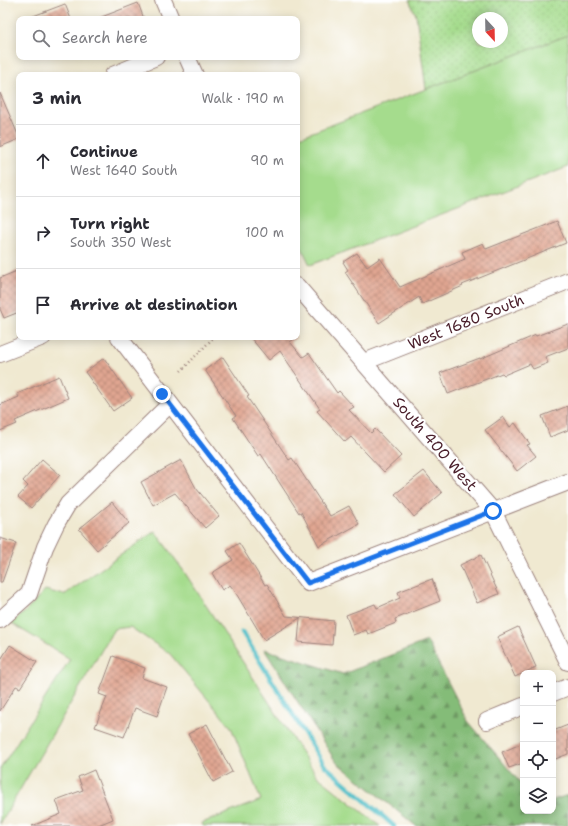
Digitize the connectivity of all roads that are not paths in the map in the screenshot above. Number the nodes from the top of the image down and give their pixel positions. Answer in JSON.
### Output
{"nodes":[{"id":1,"x":163,"y":0,"type":"edge"},
{"id":2,"x":170,"y":16,"type":"edge"},
{"id":3,"x":149,"y":60,"type":"edge"},
{"id":4,"x":188,"y":60,"type":"edge"},
{"id":5,"x":120,"y":72,"type":"edge"},
{"id":6,"x":194,"y":72,"type":"edge"},
{"id":7,"x":568,"y":282,"type":"edge"},
{"id":8,"x":300,"y":289,"type":"edge"},
{"id":9,"x":35,"y":340,"type":"edge"},
{"id":10,"x":121,"y":340,"type":"edge"},
{"id":11,"x":0,"y":354,"type":"edge"},
{"id":12,"x":364,"y":362,"type":"junction"},
{"id":13,"x":170,"y":404,"type":"junction"},
{"id":14,"x":568,"y":482,"type":"edge"},
{"id":15,"x":493,"y":511,"type":"junction"},
{"id":16,"x":0,"y":620,"type":"edge"},
{"id":17,"x":568,"y":662,"type":"edge"},
{"id":18,"x":568,"y":687,"type":"edge"},
{"id":19,"x":556,"y":692,"type":"edge"},
{"id":20,"x":520,"y":707,"type":"edge"},
{"id":21,"x":487,"y":721,"type":"dead end"}],
"edges":[{"from":1,"to":2,"type":"street"},
{"from":3,"to":5,"type":"street"},
{"from":4,"to":6,"type":"street"},
{"from":7,"to":12,"type":"street","name":"West 1680 South"},
{"from":8,"to":12,"type":"street","name":"South 400 West"},
{"from":9,"to":11,"type":"street"},
{"from":10,"to":13,"type":"street"},
{"from":12,"to":15,"type":"street","name":"South 400 West"},
{"from":13,"to":15,"type":"street"},
{"from":13,"to":16,"type":"street"},
{"from":14,"to":15,"type":"street"},
{"from":15,"to":17,"type":"street","name":"South 400 West"},
{"from":18,"to":19,"type":"street"},
{"from":20,"to":21,"type":"street"}]}
